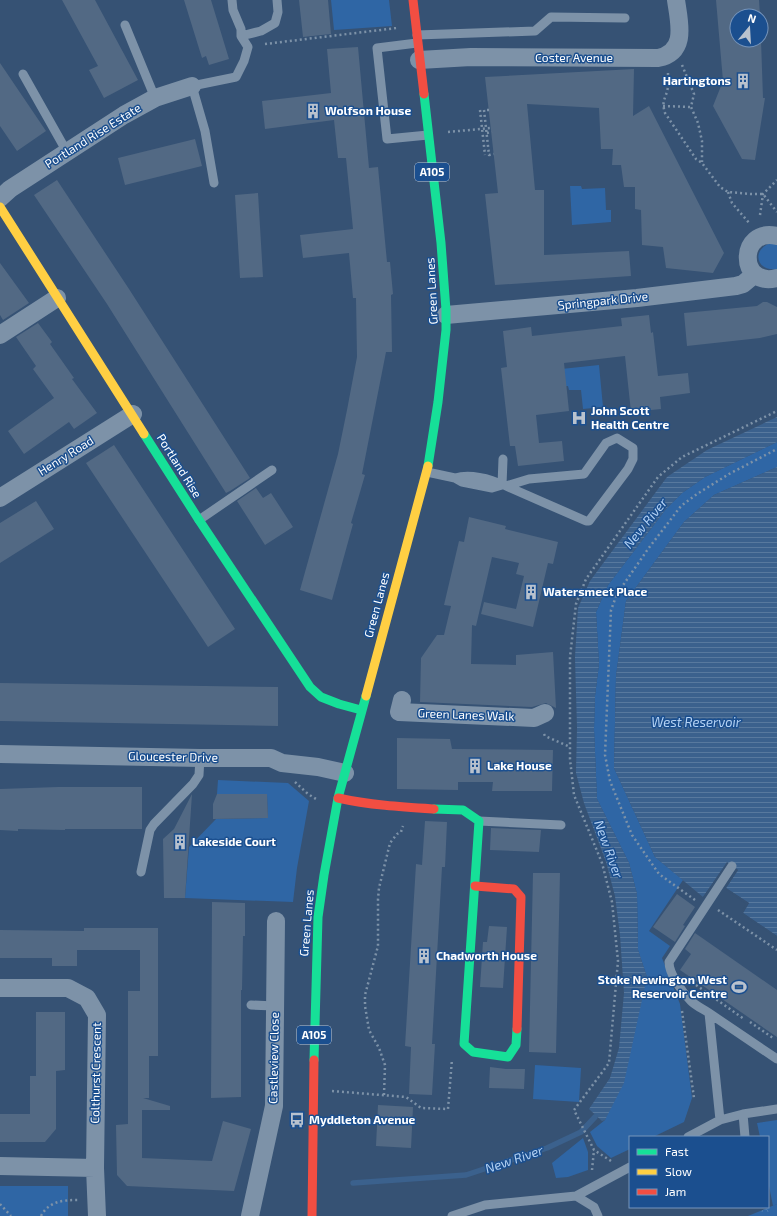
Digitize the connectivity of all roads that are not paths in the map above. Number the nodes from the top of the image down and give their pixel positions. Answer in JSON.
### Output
{"nodes":[{"id":1,"x":232,"y":0,"type":"edge"},
{"id":2,"x":277,"y":0,"type":"edge"},
{"id":3,"x":413,"y":0,"type":"edge"},
{"id":4,"x":676,"y":0,"type":"edge"},
{"id":5,"x":625,"y":18,"type":"dead end"},
{"id":6,"x":125,"y":26,"type":"dead end"},
{"id":7,"x":241,"y":36,"type":"junction"},
{"id":8,"x":418,"y":46,"type":"junction"},
{"id":9,"x":23,"y":74,"type":"dead end"},
{"id":10,"x":192,"y":86,"type":"junction"},
{"id":11,"x":155,"y":98,"type":"junction"},
{"id":12,"x":428,"y":135,"type":"junction"},
{"id":13,"x":67,"y":152,"type":"junction"},
{"id":14,"x":214,"y":183,"type":"dead end"},
{"id":15,"x":0,"y":198,"type":"edge"},
{"id":16,"x":0,"y":207,"type":"edge"},
{"id":17,"x":777,"y":236,"type":"edge"},
{"id":18,"x":754,"y":274,"type":"junction"},
{"id":19,"x":777,"y":278,"type":"edge"},
{"id":20,"x":57,"y":298,"type":"junction"},
{"id":21,"x":446,"y":315,"type":"junction"},
{"id":22,"x":0,"y":335,"type":"edge"},
{"id":23,"x":133,"y":414,"type":"junction"},
{"id":24,"x":502,"y":459,"type":"dead end"},
{"id":25,"x":272,"y":470,"type":"dead end"},
{"id":26,"x":427,"y":472,"type":"junction"},
{"id":27,"x":565,"y":476,"type":"joint"},
{"id":28,"x":0,"y":498,"type":"edge"},
{"id":29,"x":199,"y":520,"type":"junction"},
{"id":30,"x":402,"y":700,"type":"dead end"},
{"id":31,"x":361,"y":710,"type":"junction"},
{"id":32,"x":540,"y":715,"type":"road end"},
{"id":33,"x":0,"y":754,"type":"edge"},
{"id":34,"x":200,"y":758,"type":"junction"},
{"id":35,"x":344,"y":773,"type":"junction"},
{"id":36,"x":338,"y":798,"type":"junction"},
{"id":37,"x":479,"y":822,"type":"junction"},
{"id":38,"x":561,"y":825,"type":"dead end"},
{"id":39,"x":732,"y":866,"type":"dead end"},
{"id":40,"x":141,"y":872,"type":"dead end"},
{"id":41,"x":475,"y":886,"type":"junction"},
{"id":42,"x":276,"y":921,"type":"dead end"},
{"id":43,"x":0,"y":988,"type":"edge"},
{"id":44,"x":251,"y":1005,"type":"dead end"},
{"id":45,"x":275,"y":1006,"type":"junction"},
{"id":46,"x":709,"y":1013,"type":"junction"},
{"id":47,"x":777,"y":1059,"type":"edge"},
{"id":48,"x":777,"y":1109,"type":"edge"},
{"id":49,"x":743,"y":1114,"type":"junction"},
{"id":50,"x":720,"y":1120,"type":"junction"},
{"id":51,"x":690,"y":1136,"type":"edge"},
{"id":52,"x":744,"y":1136,"type":"edge"},
{"id":53,"x":0,"y":1166,"type":"edge"},
{"id":54,"x":95,"y":1168,"type":"junction"},
{"id":55,"x":629,"y":1169,"type":"edge"},
{"id":56,"x":576,"y":1196,"type":"junction"},
{"id":57,"x":97,"y":1208,"type":"edge"},
{"id":58,"x":250,"y":1216,"type":"edge"},
{"id":59,"x":312,"y":1216,"type":"edge"},
{"id":60,"x":452,"y":1216,"type":"edge"},
{"id":61,"x":598,"y":1216,"type":"edge"}],
"edges":[{"from":1,"to":7,"type":"lane"},
{"from":2,"to":7,"type":"lane"},
{"from":3,"to":8,"type":"street","name":"Green Lanes","number":"A105"},
{"from":4,"to":8,"type":"street","name":"Coster Avenue"},
{"from":5,"to":8,"type":"lane"},
{"from":6,"to":11,"type":"lane"},
{"from":7,"to":10,"type":"lane"},
{"from":8,"to":12,"type":"street","name":"Green Lanes","number":"A105"},
{"from":8,"to":12,"type":"lane"},
{"from":9,"to":13,"type":"lane"},
{"from":10,"to":11,"type":"street","name":"Portland Rise Estate"},
{"from":10,"to":14,"type":"lane"},
{"from":11,"to":13,"type":"street","name":"Portland Rise Estate"},
{"from":12,"to":21,"type":"street","name":"Green Lanes","number":"A105"},
{"from":13,"to":15,"type":"street","name":"Portland Rise Estate"},
{"from":16,"to":20,"type":"street","name":"Portland Rise"},
{"from":17,"to":18,"type":"street"},
{"from":18,"to":19,"type":"street"},
{"from":18,"to":21,"type":"street","name":"Springpark Drive"},
{"from":20,"to":22,"type":"street"},
{"from":20,"to":23,"type":"street","name":"Portland Rise"},
{"from":21,"to":26,"type":"street","name":"Green Lanes","number":"A105"},
{"from":23,"to":28,"type":"street","name":"Henry Road"},
{"from":23,"to":29,"type":"street","name":"Portland Rise"},
{"from":24,"to":26,"type":"lane"},
{"from":25,"to":29,"type":"lane"},
{"from":26,"to":31,"type":"street","name":"Green Lanes","number":"A105"},
{"from":27,"to":27,"type":"lane"},
{"from":29,"to":31,"type":"street","name":"Portland Rise"},
{"from":30,"to":32,"type":"street","name":"Green Lanes Walk"},
{"from":31,"to":35,"type":"street","name":"Green Lanes","number":"A105"},
{"from":33,"to":34,"type":"street","name":"Gloucester Drive"},
{"from":34,"to":35,"type":"street","name":"Gloucester Drive"},
{"from":34,"to":40,"type":"lane"},
{"from":35,"to":36,"type":"street","name":"Green Lanes","number":"A105"},
{"from":36,"to":37,"type":"street"},
{"from":36,"to":59,"type":"street","name":"Green Lanes","number":"A105"},
{"from":37,"to":38,"type":"lane"},
{"from":37,"to":41,"type":"street"},
{"from":39,"to":46,"type":"lane"},
{"from":41,"to":41,"type":"street"},
{"from":42,"to":45,"type":"street","name":"Castleview Close"},
{"from":43,"to":54,"type":"street","name":"Colthurst Crescent"},
{"from":44,"to":45,"type":"lane"},
{"from":45,"to":58,"type":"street","name":"Castleview Close"},
{"from":46,"to":47,"type":"lane"},
{"from":46,"to":50,"type":"lane"},
{"from":48,"to":49,"type":"lane"},
{"from":49,"to":50,"type":"lane"},
{"from":49,"to":52,"type":"lane"},
{"from":50,"to":51,"type":"lane"},
{"from":53,"to":54,"type":"street"},
{"from":54,"to":57,"type":"street","name":"Colthurst Crescent"},
{"from":55,"to":56,"type":"lane"},
{"from":56,"to":60,"type":"lane"},
{"from":56,"to":61,"type":"lane"}]}
